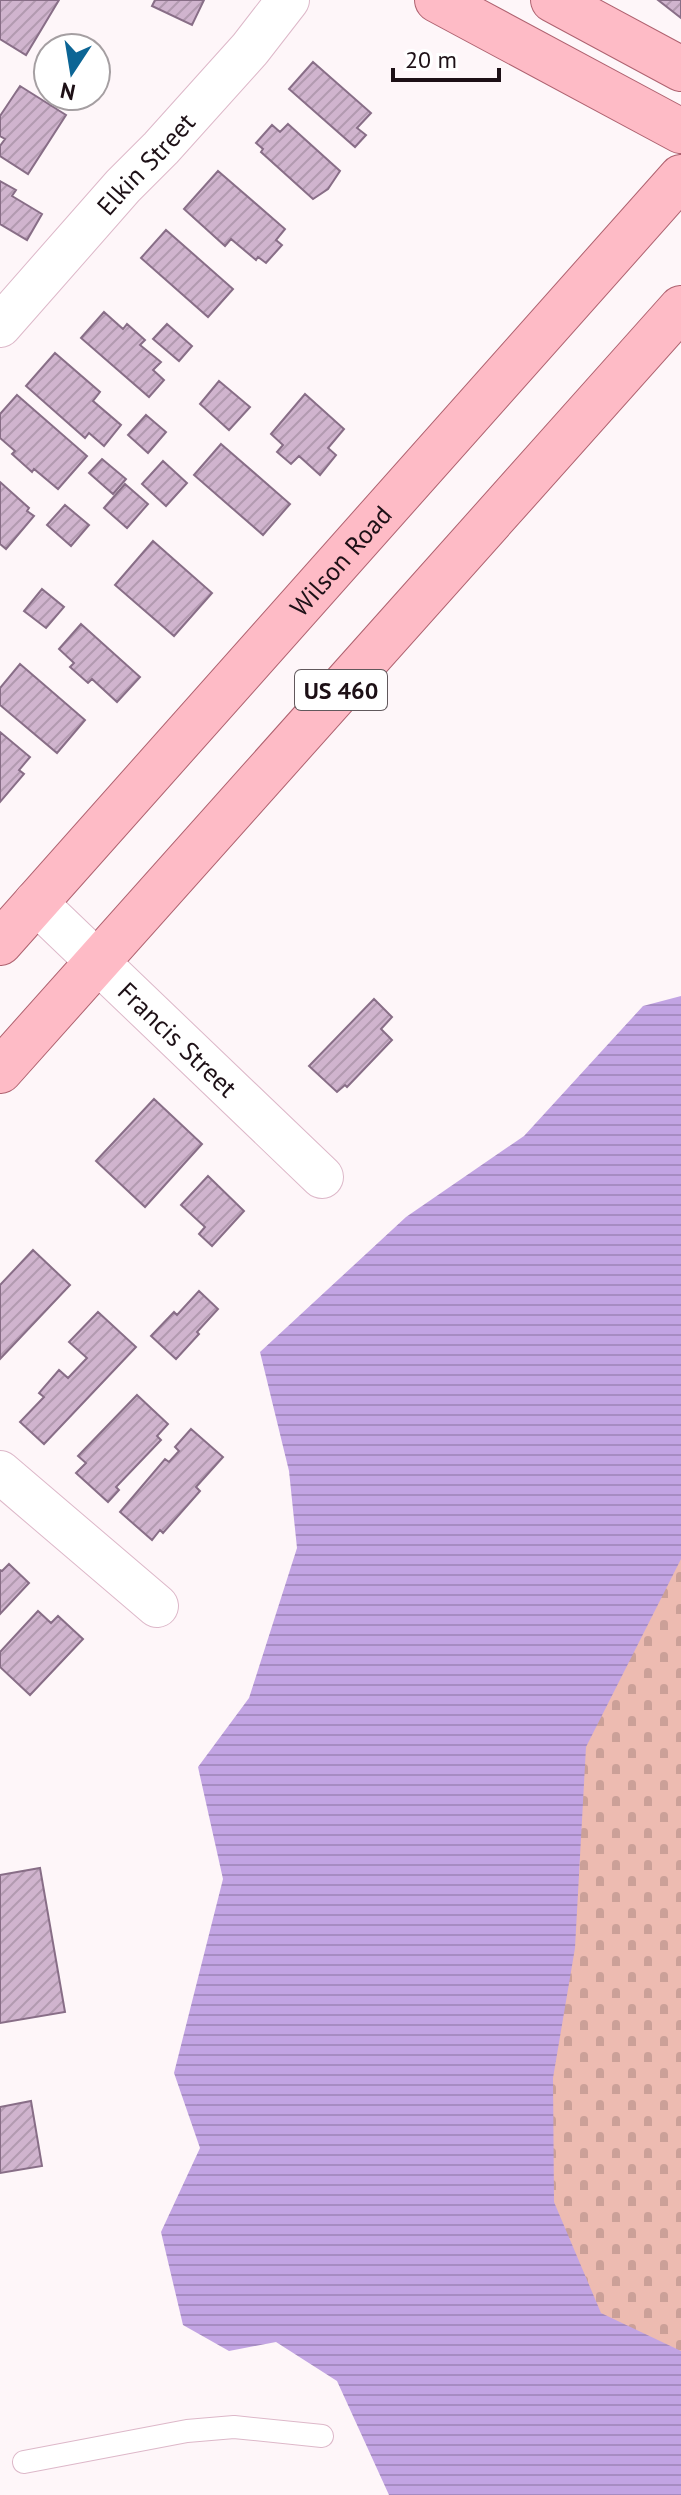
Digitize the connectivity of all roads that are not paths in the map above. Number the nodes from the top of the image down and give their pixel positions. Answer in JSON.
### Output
{"nodes":[{"id":1,"x":288,"y":0,"type":"edge"},
{"id":2,"x":437,"y":0,"type":"edge"},
{"id":3,"x":553,"y":0,"type":"edge"},
{"id":4,"x":681,"y":69,"type":"edge"},
{"id":5,"x":681,"y":131,"type":"edge"},
{"id":6,"x":681,"y":177,"type":"edge"},
{"id":7,"x":681,"y":308,"type":"edge"},
{"id":8,"x":0,"y":326,"type":"edge"},
{"id":9,"x":35,"y":902,"type":"junction"},
{"id":10,"x":0,"y":943,"type":"edge"},
{"id":11,"x":98,"y":961,"type":"junction"},
{"id":12,"x":0,"y":1071,"type":"edge"},
{"id":13,"x":322,"y":1177,"type":"dead end"},
{"id":14,"x":0,"y":1472,"type":"edge"},
{"id":15,"x":157,"y":1606,"type":"dead end"},
{"id":16,"x":322,"y":2436,"type":"dead end"},
{"id":17,"x":24,"y":2462,"type":"dead end"}],
"edges":[{"from":1,"to":8,"type":"street","name":"Elkin Street"},
{"from":2,"to":5,"type":"main road"},
{"from":3,"to":4,"type":"main road"},
{"from":6,"to":9,"type":"main road","name":"Wilson Road"},
{"from":7,"to":11,"type":"main road","number":"US 460"},
{"from":9,"to":10,"type":"main road","name":"Wilson Road"},
{"from":9,"to":11,"type":"street","name":"Francis Street"},
{"from":11,"to":12,"type":"main road","number":"US 460"},
{"from":11,"to":13,"type":"street","name":"Francis Street"},
{"from":14,"to":15,"type":"street"},
{"from":16,"to":17,"type":"lane"}]}
